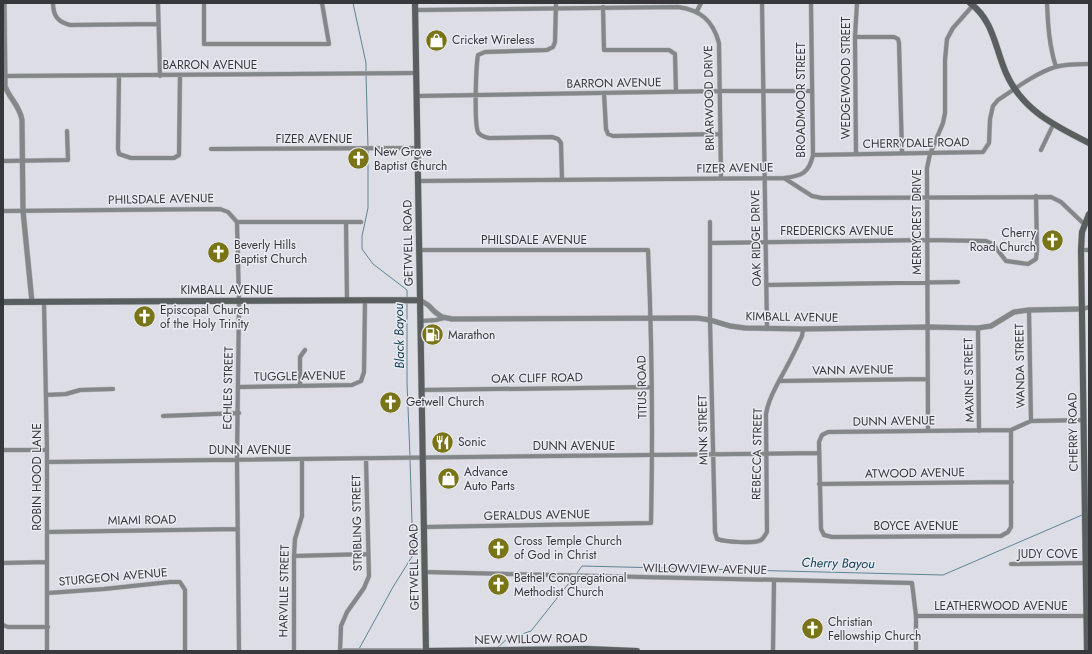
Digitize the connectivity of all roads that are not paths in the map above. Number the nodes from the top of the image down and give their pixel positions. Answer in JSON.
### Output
{"nodes":[{"id":1,"x":4,"y":3,"type":"edge"},
{"id":2,"x":53,"y":3,"type":"edge"},
{"id":3,"x":158,"y":3,"type":"edge"},
{"id":4,"x":204,"y":3,"type":"edge"},
{"id":5,"x":322,"y":3,"type":"edge"},
{"id":6,"x":701,"y":3,"type":"edge"},
{"id":7,"x":762,"y":3,"type":"edge"},
{"id":8,"x":810,"y":3,"type":"edge"},
{"id":9,"x":857,"y":3,"type":"edge"},
{"id":10,"x":1048,"y":3,"type":"edge"},
{"id":11,"x":973,"y":4,"type":"edge"},
{"id":12,"x":556,"y":5,"type":"edge"},
{"id":13,"x":416,"y":6,"type":"edge"},
{"id":14,"x":603,"y":7,"type":"junction"},
{"id":15,"x":697,"y":11,"type":"junction"},
{"id":16,"x":158,"y":24,"type":"junction"},
{"id":17,"x":856,"y":37,"type":"junction"},
{"id":18,"x":1089,"y":64,"type":"edge"},
{"id":19,"x":1056,"y":67,"type":"junction"},
{"id":20,"x":417,"y":73,"type":"junction"},
{"id":21,"x":180,"y":75,"type":"junction"},
{"id":22,"x":4,"y":76,"type":"edge"},
{"id":23,"x":119,"y":76,"type":"junction"},
{"id":24,"x":160,"y":76,"type":"junction"},
{"id":25,"x":1015,"y":89,"type":"junction"},
{"id":26,"x":720,"y":91,"type":"junction"},
{"id":27,"x":812,"y":91,"type":"junction"},
{"id":28,"x":676,"y":92,"type":"junction"},
{"id":29,"x":764,"y":92,"type":"junction"},
{"id":30,"x":604,"y":93,"type":"junction"},
{"id":31,"x":476,"y":94,"type":"junction"},
{"id":32,"x":417,"y":96,"type":"junction"},
{"id":33,"x":1053,"y":125,"type":"junction"},
{"id":34,"x":67,"y":131,"type":"dead end"},
{"id":35,"x":720,"y":134,"type":"junction"},
{"id":36,"x":1089,"y":143,"type":"edge"},
{"id":37,"x":418,"y":148,"type":"junction"},
{"id":38,"x":211,"y":149,"type":"dead end"},
{"id":39,"x":1041,"y":150,"type":"dead end"},
{"id":40,"x":902,"y":153,"type":"junction"},
{"id":41,"x":856,"y":154,"type":"junction"},
{"id":42,"x":930,"y":154,"type":"junction"},
{"id":43,"x":813,"y":155,"type":"junction"},
{"id":44,"x":3,"y":161,"type":"edge"},
{"id":45,"x":22,"y":161,"type":"junction"},
{"id":46,"x":766,"y":177,"type":"junction"},
{"id":47,"x":720,"y":178,"type":"junction"},
{"id":48,"x":784,"y":178,"type":"junction"},
{"id":49,"x":562,"y":180,"type":"junction"},
{"id":50,"x":418,"y":181,"type":"junction"},
{"id":51,"x":1036,"y":196,"type":"junction"},
{"id":52,"x":927,"y":197,"type":"junction"},
{"id":53,"x":23,"y":210,"type":"junction"},
{"id":54,"x":3,"y":211,"type":"edge"},
{"id":55,"x":1089,"y":214,"type":"edge"},
{"id":56,"x":237,"y":222,"type":"junction"},
{"id":57,"x":346,"y":222,"type":"junction"},
{"id":58,"x":361,"y":222,"type":"dead end"},
{"id":59,"x":710,"y":222,"type":"dead end"},
{"id":60,"x":1084,"y":224,"type":"junction"},
{"id":61,"x":928,"y":240,"type":"junction"},
{"id":62,"x":766,"y":242,"type":"junction"},
{"id":63,"x":710,"y":243,"type":"junction"},
{"id":64,"x":419,"y":250,"type":"junction"},
{"id":65,"x":648,"y":250,"type":"joint"},
{"id":66,"x":1081,"y":250,"type":"junction"},
{"id":67,"x":1089,"y":250,"type":"edge"},
{"id":68,"x":958,"y":282,"type":"dead end"},
{"id":69,"x":927,"y":283,"type":"junction"},
{"id":70,"x":766,"y":285,"type":"junction"},
{"id":71,"x":347,"y":300,"type":"junction"},
{"id":72,"x":420,"y":300,"type":"junction"},
{"id":73,"x":239,"y":301,"type":"junction"},
{"id":74,"x":364,"y":301,"type":"junction"},
{"id":75,"x":3,"y":302,"type":"edge"},
{"id":76,"x":32,"y":302,"type":"junction"},
{"id":77,"x":44,"y":302,"type":"junction"},
{"id":78,"x":1086,"y":308,"type":"edge"},
{"id":79,"x":1029,"y":310,"type":"junction"},
{"id":80,"x":651,"y":317,"type":"junction"},
{"id":81,"x":444,"y":318,"type":"junction"},
{"id":82,"x":710,"y":320,"type":"junction"},
{"id":83,"x":420,"y":321,"type":"junction"},
{"id":84,"x":927,"y":327,"type":"junction"},
{"id":85,"x":978,"y":328,"type":"junction"},
{"id":86,"x":767,"y":329,"type":"junction"},
{"id":87,"x":803,"y":329,"type":"junction"},
{"id":88,"x":305,"y":350,"type":"dead end"},
{"id":89,"x":927,"y":379,"type":"junction"},
{"id":90,"x":779,"y":381,"type":"junction"},
{"id":91,"x":300,"y":386,"type":"junction"},
{"id":92,"x":239,"y":387,"type":"junction"},
{"id":93,"x":652,"y":387,"type":"junction"},
{"id":94,"x":113,"y":389,"type":"dead end"},
{"id":95,"x":422,"y":390,"type":"junction"},
{"id":96,"x":46,"y":395,"type":"junction"},
{"id":97,"x":238,"y":413,"type":"junction"},
{"id":98,"x":163,"y":416,"type":"dead end"},
{"id":99,"x":1031,"y":420,"type":"junction"},
{"id":100,"x":1084,"y":420,"type":"junction"},
{"id":101,"x":1011,"y":430,"type":"junction"},
{"id":102,"x":928,"y":431,"type":"junction"},
{"id":103,"x":979,"y":431,"type":"junction"},
{"id":104,"x":3,"y":450,"type":"edge"},
{"id":105,"x":47,"y":450,"type":"junction"},
{"id":106,"x":818,"y":453,"type":"junction"},
{"id":107,"x":713,"y":455,"type":"junction"},
{"id":108,"x":766,"y":455,"type":"junction"},
{"id":109,"x":653,"y":456,"type":"junction"},
{"id":110,"x":423,"y":457,"type":"junction"},
{"id":111,"x":366,"y":459,"type":"junction"},
{"id":112,"x":237,"y":460,"type":"junction"},
{"id":113,"x":302,"y":460,"type":"junction"},
{"id":114,"x":47,"y":462,"type":"junction"},
{"id":115,"x":1012,"y":482,"type":"junction"},
{"id":116,"x":819,"y":484,"type":"junction"},
{"id":117,"x":652,"y":524,"type":"joint"},
{"id":118,"x":424,"y":527,"type":"junction"},
{"id":119,"x":238,"y":529,"type":"junction"},
{"id":120,"x":47,"y":532,"type":"junction"},
{"id":121,"x":717,"y":539,"type":"joint"},
{"id":122,"x":1087,"y":550,"type":"edge"},
{"id":123,"x":368,"y":554,"type":"junction"},
{"id":124,"x":294,"y":556,"type":"junction"},
{"id":125,"x":47,"y":562,"type":"junction"},
{"id":126,"x":3,"y":563,"type":"edge"},
{"id":127,"x":1086,"y":563,"type":"junction"},
{"id":128,"x":1011,"y":564,"type":"dead end"},
{"id":129,"x":424,"y":572,"type":"junction"},
{"id":130,"x":774,"y":580,"type":"junction"},
{"id":131,"x":48,"y":593,"type":"junction"},
{"id":132,"x":916,"y":616,"type":"junction"},
{"id":133,"x":1086,"y":616,"type":"junction"},
{"id":134,"x":3,"y":625,"type":"edge"},
{"id":135,"x":48,"y":627,"type":"junction"},
{"id":136,"x":365,"y":650,"type":"edge"},
{"id":137,"x":506,"y":650,"type":"edge"},
{"id":138,"x":516,"y":650,"type":"edge"},
{"id":139,"x":47,"y":651,"type":"edge"},
{"id":140,"x":185,"y":651,"type":"edge"},
{"id":141,"x":239,"y":651,"type":"edge"},
{"id":142,"x":294,"y":651,"type":"edge"},
{"id":143,"x":340,"y":651,"type":"edge"},
{"id":144,"x":344,"y":651,"type":"edge"},
{"id":145,"x":356,"y":651,"type":"edge"},
{"id":146,"x":426,"y":651,"type":"edge"},
{"id":147,"x":637,"y":651,"type":"edge"},
{"id":148,"x":773,"y":651,"type":"edge"},
{"id":149,"x":916,"y":651,"type":"edge"},
{"id":150,"x":1087,"y":651,"type":"edge"}],
"edges":[{"from":1,"to":22,"type":"street"},
{"from":2,"to":16,"type":"street"},
{"from":3,"to":16,"type":"street"},
{"from":4,"to":5,"type":"street"},
{"from":6,"to":15,"type":"street"},
{"from":7,"to":29,"type":"street","name":"OAK RIDGE DRIVE"},
{"from":8,"to":27,"type":"street","name":"BROADMOOR STREET"},
{"from":9,"to":17,"type":"street","name":"WEDGEWOOD STREET"},
{"from":10,"to":19,"type":"street"},
{"from":11,"to":25,"type":"main road"},
{"from":11,"to":42,"type":"street","name":"MERRYCREST DRIVE"},
{"from":12,"to":13,"type":"street"},
{"from":12,"to":14,"type":"street"},
{"from":12,"to":31,"type":"street"},
{"from":13,"to":20,"type":"main road","name":"GETWELL ROAD"},
{"from":14,"to":15,"type":"street"},
{"from":14,"to":28,"type":"street"},
{"from":15,"to":26,"type":"street","name":"BRIARWOOD DRIVE"},
{"from":16,"to":24,"type":"street"},
{"from":17,"to":40,"type":"street"},
{"from":17,"to":41,"type":"street","name":"WEDGEWOOD STREET"},
{"from":18,"to":19,"type":"street","name":"CHERRYDALE ROAD"},
{"from":19,"to":25,"type":"street","name":"CHERRYDALE ROAD"},
{"from":20,"to":21,"type":"street","name":"BARRON AVENUE"},
{"from":20,"to":32,"type":"main road","name":"GETWELL ROAD"},
{"from":21,"to":23,"type":"street"},
{"from":21,"to":24,"type":"street","name":"BARRON AVENUE"},
{"from":22,"to":23,"type":"street","name":"BARRON AVENUE"},
{"from":22,"to":45,"type":"street"},
{"from":23,"to":24,"type":"street","name":"BARRON AVENUE"},
{"from":25,"to":33,"type":"main road"},
{"from":25,"to":42,"type":"street","name":"CHERRYDALE ROAD"},
{"from":26,"to":28,"type":"street","name":"BARRON AVENUE"},
{"from":26,"to":29,"type":"street","name":"BARRON AVENUE"},
{"from":26,"to":35,"type":"street","name":"BRIARWOOD DRIVE"},
{"from":27,"to":29,"type":"street","name":"BARRON AVENUE"},
{"from":27,"to":43,"type":"street","name":"BROADMOOR STREET"},
{"from":28,"to":30,"type":"street","name":"BARRON AVENUE"},
{"from":29,"to":46,"type":"street","name":"OAK RIDGE DRIVE"},
{"from":30,"to":31,"type":"street","name":"BARRON AVENUE"},
{"from":30,"to":35,"type":"street"},
{"from":31,"to":32,"type":"street","name":"BARRON AVENUE"},
{"from":31,"to":49,"type":"street"},
{"from":32,"to":37,"type":"main road","name":"GETWELL ROAD"},
{"from":33,"to":36,"type":"main road"},
{"from":33,"to":39,"type":"street"},
{"from":34,"to":45,"type":"street"},
{"from":35,"to":47,"type":"street","name":"BRIARWOOD DRIVE"},
{"from":37,"to":38,"type":"street","name":"FIZER AVENUE"},
{"from":37,"to":50,"type":"main road","name":"GETWELL ROAD"},
{"from":40,"to":41,"type":"street","name":"CHERRYDALE ROAD"},
{"from":40,"to":42,"type":"street","name":"CHERRYDALE ROAD"},
{"from":41,"to":43,"type":"street","name":"CHERRYDALE ROAD"},
{"from":42,"to":52,"type":"street","name":"MERRYCREST DRIVE"},
{"from":43,"to":48,"type":"street","name":"BROADMOOR STREET"},
{"from":44,"to":45,"type":"street"},
{"from":45,"to":53,"type":"street"},
{"from":46,"to":47,"type":"street","name":"FIZER AVENUE"},
{"from":46,"to":48,"type":"street","name":"FIZER AVENUE"},
{"from":46,"to":62,"type":"street","name":"OAK RIDGE DRIVE"},
{"from":47,"to":49,"type":"street","name":"FIZER AVENUE"},
{"from":48,"to":52,"type":"street","name":"FIZER AVENUE"},
{"from":49,"to":50,"type":"street","name":"FIZER AVENUE"},
{"from":50,"to":64,"type":"main road","name":"GETWELL ROAD"},
{"from":51,"to":52,"type":"street","name":"FIZER AVENUE"},
{"from":51,"to":60,"type":"street","name":"FIZER AVENUE"},
{"from":51,"to":61,"type":"street","name":"FREDERICKS AVENUE"},
{"from":52,"to":61,"type":"street","name":"MERRYCREST DRIVE"},
{"from":53,"to":54,"type":"street","name":"PHILSDALE AVENUE"},
{"from":53,"to":56,"type":"street","name":"PHILSDALE AVENUE"},
{"from":53,"to":76,"type":"street"},
{"from":55,"to":60,"type":"main road","name":"CHERRY ROAD"},
{"from":56,"to":57,"type":"street"},
{"from":56,"to":73,"type":"street","name":"ECHLES STREET"},
{"from":57,"to":58,"type":"street"},
{"from":57,"to":71,"type":"street"},
{"from":59,"to":63,"type":"street"},
{"from":60,"to":66,"type":"main road","name":"CHERRY ROAD"},
{"from":61,"to":62,"type":"street","name":"FREDERICKS AVENUE"},
{"from":61,"to":69,"type":"street","name":"MERRYCREST DRIVE"},
{"from":62,"to":63,"type":"street","name":"FREDERICKS AVENUE"},
{"from":62,"to":70,"type":"street","name":"OAK RIDGE DRIVE"},
{"from":63,"to":82,"type":"street"},
{"from":64,"to":65,"type":"street","name":"PHILSDALE AVENUE"},
{"from":64,"to":72,"type":"main road","name":"GETWELL ROAD"},
{"from":65,"to":80,"type":"street","name":"TITUS ROAD"},
{"from":66,"to":67,"type":"street"},
{"from":66,"to":78,"type":"main road","name":"CHERRY ROAD"},
{"from":68,"to":69,"type":"street"},
{"from":69,"to":70,"type":"street"},
{"from":69,"to":84,"type":"street","name":"MERRYCREST DRIVE"},
{"from":70,"to":86,"type":"street","name":"OAK RIDGE DRIVE"},
{"from":71,"to":73,"type":"main road","name":"KIMBALL AVENUE"},
{"from":71,"to":74,"type":"main road","name":"KIMBALL AVENUE"},
{"from":72,"to":74,"type":"main road","name":"KIMBALL AVENUE"},
{"from":72,"to":81,"type":"street"},
{"from":72,"to":83,"type":"main road","name":"GETWELL ROAD"},
{"from":73,"to":77,"type":"main road","name":"KIMBALL AVENUE"},
{"from":73,"to":92,"type":"street","name":"ECHLES STREET"},
{"from":74,"to":91,"type":"street","name":"TUGGLE AVENUE"},
{"from":75,"to":76,"type":"main road","name":"KIMBALL AVENUE"},
{"from":76,"to":77,"type":"main road","name":"KIMBALL AVENUE"},
{"from":77,"to":96,"type":"street","name":"ROBIN HOOD LANE"},
{"from":78,"to":79,"type":"street","name":"KIMBALL AVENUE"},
{"from":78,"to":100,"type":"main road","name":"CHERRY ROAD"},
{"from":79,"to":85,"type":"street","name":"KIMBALL AVENUE"},
{"from":79,"to":99,"type":"street","name":"WANDA STREET"},
{"from":80,"to":81,"type":"street","name":"KIMBALL AVENUE"},
{"from":80,"to":82,"type":"street","name":"KIMBALL AVENUE"},
{"from":80,"to":93,"type":"street","name":"TITUS ROAD"},
{"from":81,"to":83,"type":"street","name":"KIMBALL AVENUE"},
{"from":82,"to":86,"type":"street","name":"KIMBALL AVENUE"},
{"from":82,"to":107,"type":"street","name":"MINK STREET"},
{"from":83,"to":95,"type":"main road","name":"GETWELL ROAD"},
{"from":84,"to":85,"type":"street","name":"KIMBALL AVENUE"},
{"from":84,"to":87,"type":"street","name":"KIMBALL AVENUE"},
{"from":84,"to":89,"type":"street","name":"MERRYCREST DRIVE"},
{"from":85,"to":103,"type":"street","name":"MAXINE STREET"},
{"from":86,"to":87,"type":"street","name":"KIMBALL AVENUE"},
{"from":87,"to":90,"type":"street","name":"REBECCA STREET"},
{"from":88,"to":91,"type":"street"},
{"from":89,"to":90,"type":"street","name":"VANN AVENUE"},
{"from":89,"to":102,"type":"street","name":"MERRYCREST DRIVE"},
{"from":90,"to":108,"type":"street","name":"REBECCA STREET"},
{"from":91,"to":92,"type":"street","name":"TUGGLE AVENUE"},
{"from":92,"to":97,"type":"street","name":"ECHLES STREET"},
{"from":93,"to":95,"type":"street","name":"OAK CLIFF ROAD"},
{"from":93,"to":109,"type":"street","name":"TITUS ROAD"},
{"from":94,"to":96,"type":"street"},
{"from":95,"to":110,"type":"main road","name":"GETWELL ROAD"},
{"from":96,"to":105,"type":"street","name":"ROBIN HOOD LANE"},
{"from":97,"to":98,"type":"street"},
{"from":97,"to":112,"type":"street","name":"ECHLES STREET"},
{"from":99,"to":100,"type":"street","name":"DUNN AVENUE"},
{"from":99,"to":101,"type":"street","name":"DUNN AVENUE"},
{"from":100,"to":122,"type":"main road","name":"CHERRY ROAD"},
{"from":101,"to":103,"type":"street","name":"DUNN AVENUE"},
{"from":101,"to":115,"type":"street"},
{"from":102,"to":103,"type":"street","name":"DUNN AVENUE"},
{"from":102,"to":106,"type":"street","name":"DUNN AVENUE"},
{"from":104,"to":105,"type":"street"},
{"from":105,"to":114,"type":"street","name":"ROBIN HOOD LANE"},
{"from":106,"to":108,"type":"street","name":"DUNN AVENUE"},
{"from":106,"to":116,"type":"street"},
{"from":107,"to":108,"type":"street","name":"DUNN AVENUE"},
{"from":107,"to":109,"type":"street","name":"DUNN AVENUE"},
{"from":107,"to":121,"type":"street","name":"MINK STREET"},
{"from":108,"to":121,"type":"street","name":"REBECCA STREET"},
{"from":109,"to":110,"type":"street","name":"DUNN AVENUE"},
{"from":109,"to":117,"type":"street","name":"TITUS ROAD"},
{"from":110,"to":111,"type":"street","name":"DUNN AVENUE"},
{"from":110,"to":118,"type":"main road","name":"GETWELL ROAD"},
{"from":111,"to":113,"type":"street","name":"DUNN AVENUE"},
{"from":111,"to":123,"type":"street","name":"STRIBLING STREET"},
{"from":112,"to":113,"type":"street","name":"DUNN AVENUE"},
{"from":112,"to":114,"type":"street","name":"DUNN AVENUE"},
{"from":112,"to":119,"type":"street","name":"ECHLES STREET"},
{"from":113,"to":124,"type":"street","name":"HARVILLE STREET"},
{"from":114,"to":120,"type":"street","name":"ROBIN HOOD LANE"},
{"from":115,"to":116,"type":"street","name":"ATWOOD AVENUE"},
{"from":115,"to":116,"type":"street","name":"BOYCE AVENUE"},
{"from":117,"to":118,"type":"street","name":"GERALDUS AVENUE"},
{"from":118,"to":129,"type":"main road","name":"GETWELL ROAD"},
{"from":119,"to":120,"type":"street","name":"MIAMI ROAD"},
{"from":119,"to":141,"type":"street","name":"ECHLES STREET"},
{"from":120,"to":125,"type":"street","name":"ROBIN HOOD LANE"},
{"from":122,"to":127,"type":"main road","name":"CHERRY ROAD"},
{"from":123,"to":124,"type":"street"},
{"from":123,"to":143,"type":"street","name":"STRIBLING STREET"},
{"from":124,"to":142,"type":"street","name":"HARVILLE STREET"},
{"from":125,"to":126,"type":"street"},
{"from":125,"to":131,"type":"street","name":"ROBIN HOOD LANE"},
{"from":127,"to":128,"type":"street","name":"JUDY COVE"},
{"from":127,"to":133,"type":"main road","name":"CHERRY ROAD"},
{"from":129,"to":130,"type":"street","name":"WILLOWVIEW AVENUE"},
{"from":129,"to":146,"type":"main road","name":"GETWELL ROAD"},
{"from":130,"to":132,"type":"street","name":"WILLOWVIEW AVENUE"},
{"from":130,"to":148,"type":"street"},
{"from":131,"to":135,"type":"street","name":"ROBIN HOOD LANE"},
{"from":131,"to":140,"type":"street","name":"STURGEON AVENUE"},
{"from":132,"to":133,"type":"street","name":"LEATHERWOOD AVENUE"},
{"from":132,"to":149,"type":"street"},
{"from":133,"to":150,"type":"main road","name":"CHERRY ROAD"},
{"from":134,"to":135,"type":"street"},
{"from":135,"to":139,"type":"street","name":"ROBIN HOOD LANE"},
{"from":136,"to":145,"type":"street"},
{"from":136,"to":146,"type":"street"},
{"from":137,"to":138,"type":"main road","name":"NEW WILLOW ROAD"},
{"from":137,"to":146,"type":"main road","name":"NEW WILLOW ROAD"},
{"from":138,"to":147,"type":"main road","name":"NEW WILLOW ROAD"},
{"from":144,"to":145,"type":"street"}]}
